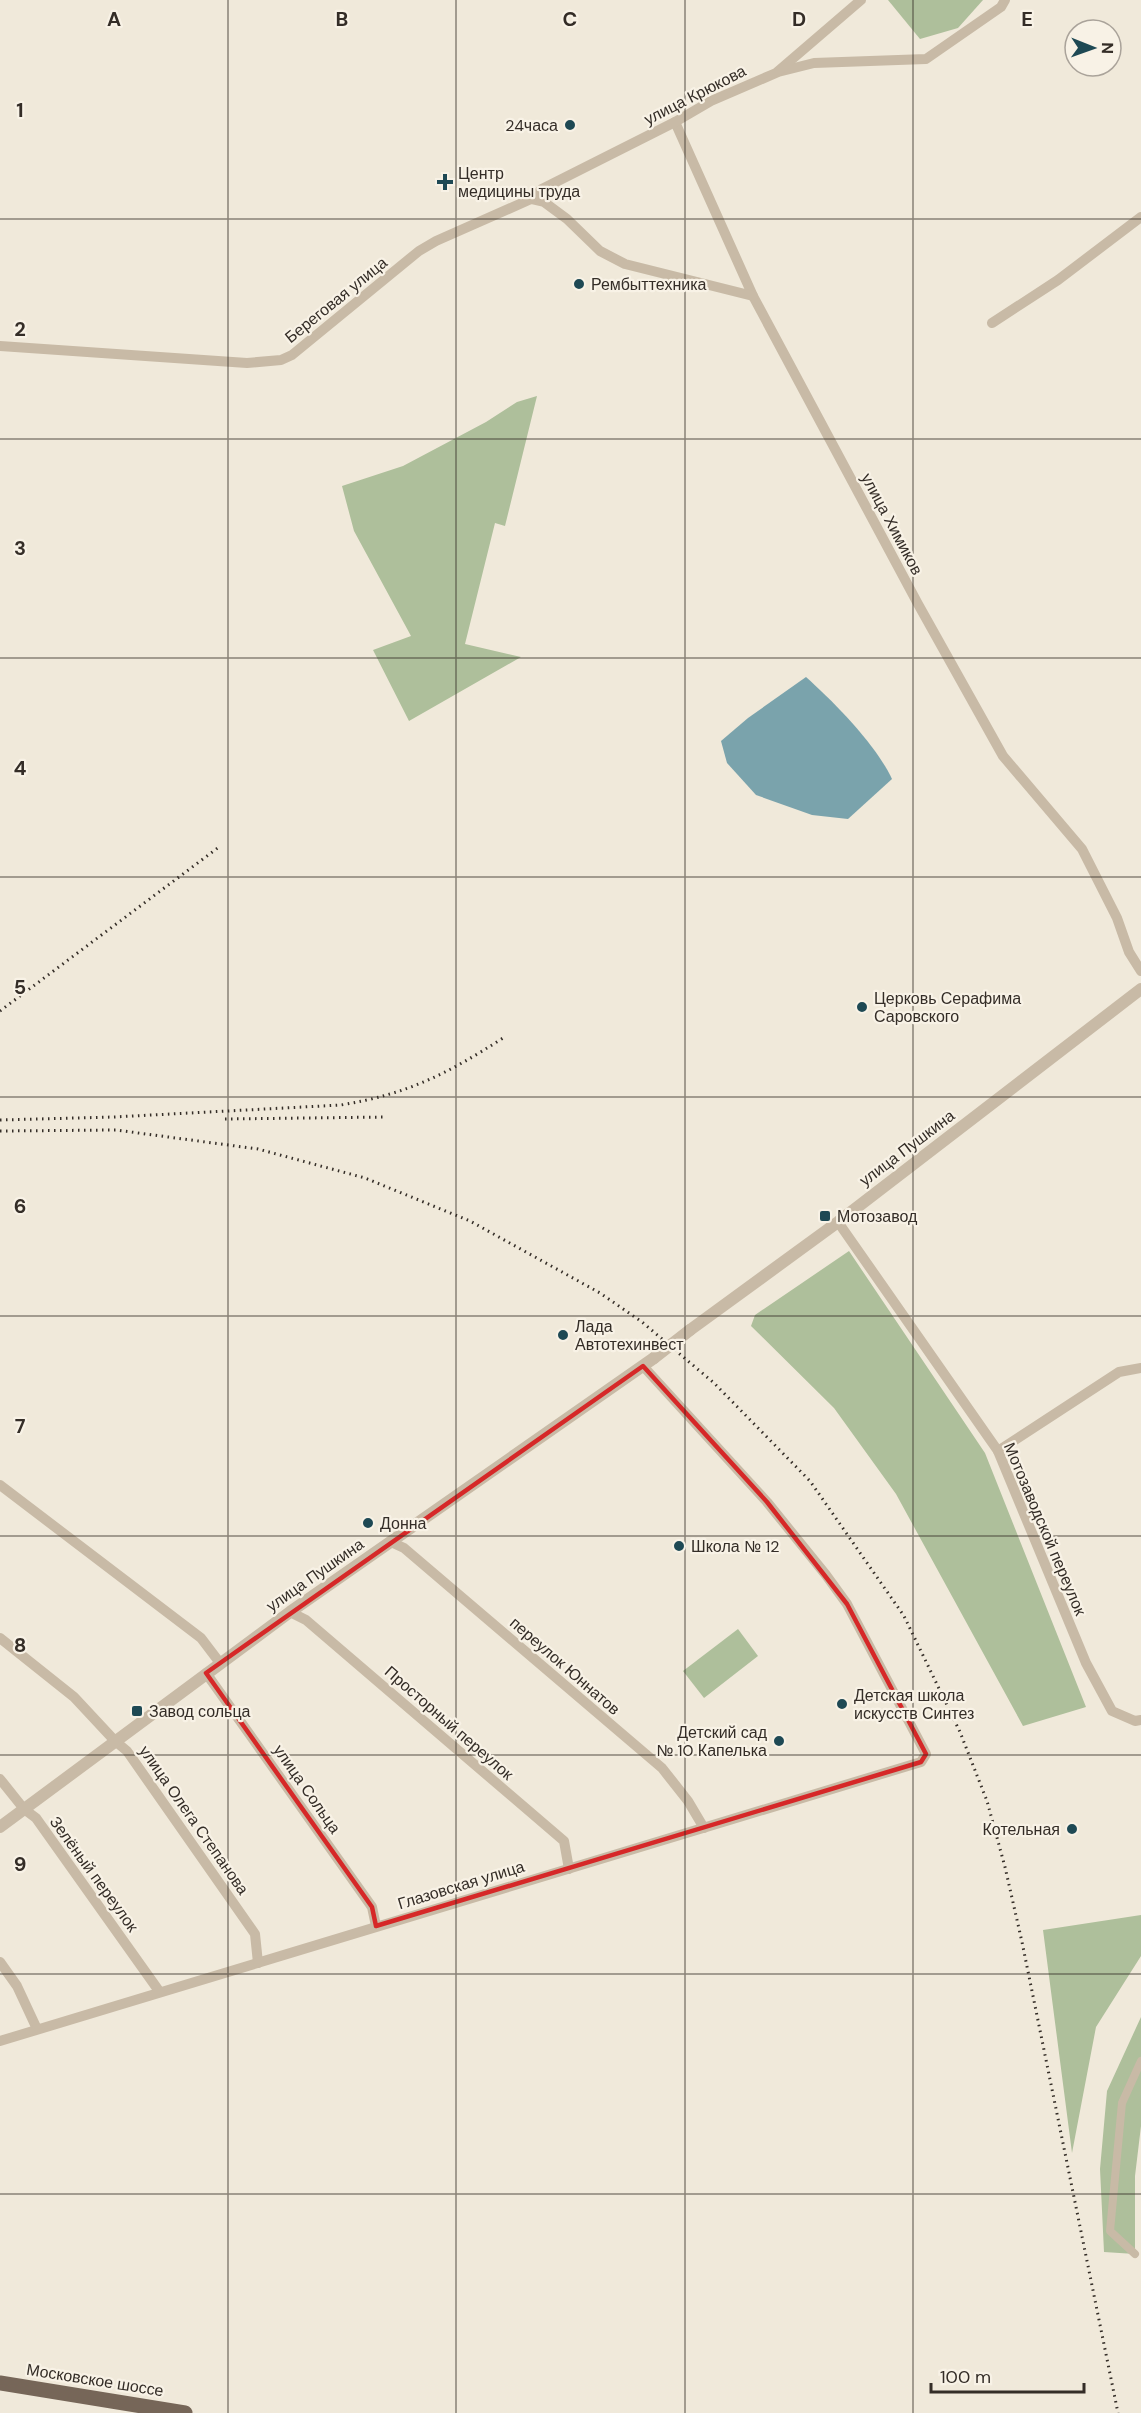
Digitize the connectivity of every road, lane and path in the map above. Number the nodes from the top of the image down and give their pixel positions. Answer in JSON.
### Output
{"nodes":[{"id":1,"x":861,"y":0,"type":"edge"},
{"id":2,"x":1005,"y":0,"type":"edge"},
{"id":3,"x":776,"y":73,"type":"junction"},
{"id":4,"x":675,"y":122,"type":"junction"},
{"id":5,"x":531,"y":200,"type":"junction"},
{"id":6,"x":1141,"y":217,"type":"edge"},
{"id":7,"x":753,"y":296,"type":"junction"},
{"id":8,"x":992,"y":323,"type":"dead end"},
{"id":9,"x":0,"y":346,"type":"edge"},
{"id":10,"x":1141,"y":971,"type":"edge"},
{"id":11,"x":1141,"y":988,"type":"edge"},
{"id":12,"x":838,"y":1222,"type":"junction"},
{"id":13,"x":643,"y":1366,"type":"junction"},
{"id":14,"x":1141,"y":1368,"type":"edge"},
{"id":15,"x":998,"y":1451,"type":"junction"},
{"id":16,"x":0,"y":1485,"type":"edge"},
{"id":17,"x":391,"y":1542,"type":"junction"},
{"id":18,"x":290,"y":1612,"type":"junction"},
{"id":19,"x":0,"y":1638,"type":"edge"},
{"id":20,"x":220,"y":1663,"type":"junction"},
{"id":21,"x":206,"y":1673,"type":"junction"},
{"id":22,"x":1141,"y":1720,"type":"edge"},
{"id":23,"x":115,"y":1741,"type":"junction"},
{"id":24,"x":0,"y":1779,"type":"edge"},
{"id":25,"x":24,"y":1809,"type":"junction"},
{"id":26,"x":0,"y":1827,"type":"edge"},
{"id":27,"x":704,"y":1828,"type":"junction"},
{"id":28,"x":569,"y":1869,"type":"junction"},
{"id":29,"x":376,"y":1926,"type":"junction"},
{"id":30,"x":0,"y":1962,"type":"edge"},
{"id":31,"x":258,"y":1963,"type":"junction"},
{"id":32,"x":159,"y":1991,"type":"junction"},
{"id":33,"x":37,"y":2028,"type":"junction"},
{"id":34,"x":0,"y":2041,"type":"edge"},
{"id":35,"x":1141,"y":2061,"type":"edge"},
{"id":36,"x":1135,"y":2254,"type":"dead end"},
{"id":37,"x":0,"y":2383,"type":"edge"},
{"id":38,"x":185,"y":2413,"type":"edge"}],
"edges":[{"from":1,"to":3,"type":"street","name":"улица Крюкова"},
{"from":2,"to":3,"type":"street"},
{"from":3,"to":4,"type":"street","name":"улица Крюкова"},
{"from":4,"to":5,"type":"street","name":"улица Крюкова"},
{"from":4,"to":7,"type":"street","name":"улица Химиков"},
{"from":5,"to":7,"type":"street"},
{"from":5,"to":9,"type":"street","name":"Береговая улица"},
{"from":6,"to":8,"type":"street"},
{"from":7,"to":10,"type":"street","name":"улица Химиков"},
{"from":11,"to":12,"type":"street","name":"улица Пушкина"},
{"from":12,"to":13,"type":"street","name":"улица Пушкина","bridge":true},
{"from":12,"to":15,"type":"street","name":"Мотозаводской переулок"},
{"from":13,"to":17,"type":"street","name":"улица Пушкина"},
{"from":13,"to":27,"type":"street","name":"Глазовская улица"},
{"from":14,"to":15,"type":"street"},
{"from":15,"to":22,"type":"street","name":"Мотозаводской переулок"},
{"from":16,"to":20,"type":"street"},
{"from":17,"to":18,"type":"street","name":"улица Пушкина"},
{"from":17,"to":27,"type":"street","name":"переулок Юннатов"},
{"from":18,"to":20,"type":"street","name":"улица Пушкина"},
{"from":18,"to":28,"type":"street","name":"Просторный переулок"},
{"from":19,"to":23,"type":"street","name":"улица Олега Степанова"},
{"from":20,"to":21,"type":"street","name":"улица Пушкина"},
{"from":21,"to":23,"type":"street","name":"улица Пушкина"},
{"from":21,"to":29,"type":"street","name":"улица Сольца"},
{"from":23,"to":25,"type":"street","name":"улица Пушкина"},
{"from":23,"to":31,"type":"street","name":"улица Олега Степанова"},
{"from":24,"to":25,"type":"street","name":"Зелёный переулок"},
{"from":25,"to":26,"type":"street","name":"улица Пушкина"},
{"from":25,"to":32,"type":"street","name":"Зелёный переулок"},
{"from":27,"to":28,"type":"street","name":"Глазовская улица"},
{"from":28,"to":29,"type":"street","name":"Глазовская улица"},
{"from":29,"to":31,"type":"street","name":"Глазовская улица"},
{"from":30,"to":33,"type":"street"},
{"from":31,"to":32,"type":"street","name":"Глазовская улица"},
{"from":32,"to":33,"type":"street","name":"Глазовская улица"},
{"from":33,"to":34,"type":"street","name":"Глазовская улица"},
{"from":35,"to":36,"type":"street"},
{"from":37,"to":38,"type":"main road","name":"Московское шоссе"}]}
